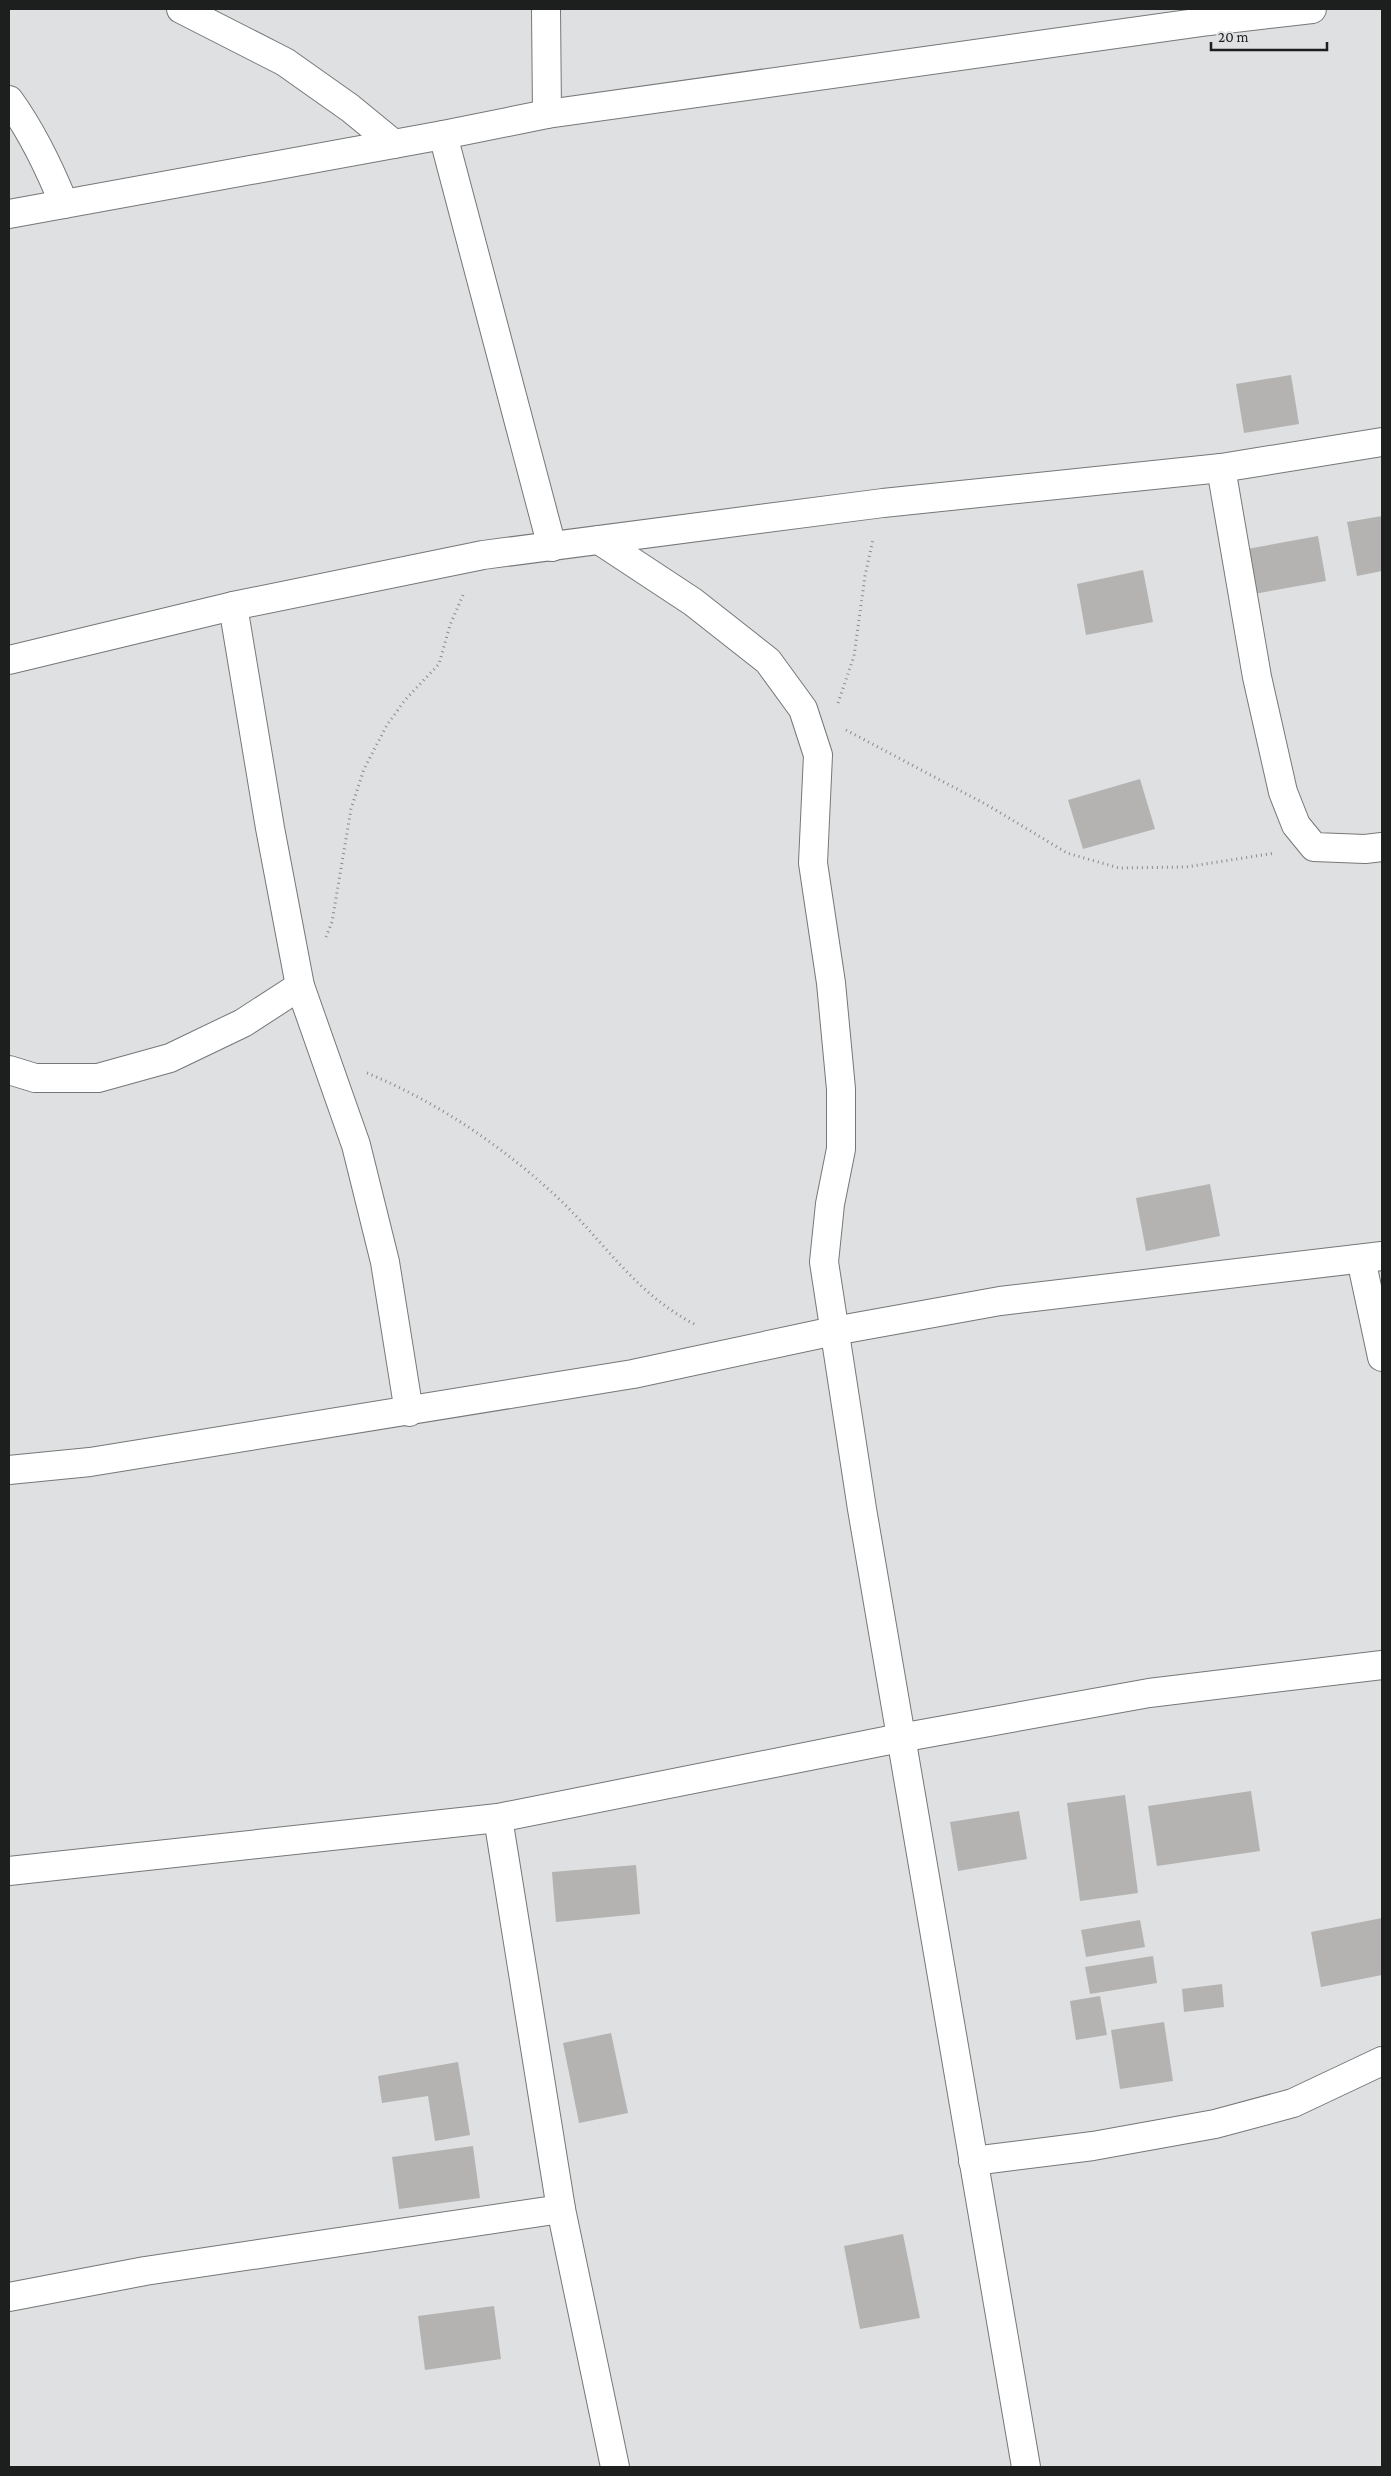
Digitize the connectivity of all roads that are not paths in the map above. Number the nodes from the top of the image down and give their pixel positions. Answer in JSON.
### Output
{"nodes":[{"id":1,"x":181,"y":9,"type":"edge"},
{"id":2,"x":546,"y":9,"type":"edge"},
{"id":3,"x":1312,"y":9,"type":"edge"},
{"id":4,"x":9,"y":100,"type":"edge"},
{"id":5,"x":548,"y":114,"type":"junction"},
{"id":6,"x":443,"y":135,"type":"junction"},
{"id":7,"x":394,"y":144,"type":"junction"},
{"id":8,"x":64,"y":204,"type":"junction"},
{"id":9,"x":9,"y":214,"type":"edge"},
{"id":10,"x":1382,"y":442,"type":"edge"},
{"id":11,"x":1221,"y":468,"type":"junction"},
{"id":12,"x":599,"y":540,"type":"junction"},
{"id":13,"x":552,"y":547,"type":"junction"},
{"id":14,"x":233,"y":606,"type":"junction"},
{"id":15,"x":9,"y":660,"type":"edge"},
{"id":16,"x":1382,"y":846,"type":"edge"},
{"id":17,"x":300,"y":986,"type":"junction"},
{"id":18,"x":9,"y":1070,"type":"edge"},
{"id":19,"x":1372,"y":1257,"type":"edge"},
{"id":20,"x":834,"y":1331,"type":"junction"},
{"id":21,"x":1382,"y":1357,"type":"edge"},
{"id":22,"x":409,"y":1412,"type":"junction"},
{"id":23,"x":9,"y":1470,"type":"edge"},
{"id":24,"x":1382,"y":1665,"type":"edge"},
{"id":25,"x":900,"y":1738,"type":"junction"},
{"id":26,"x":498,"y":1818,"type":"junction"},
{"id":27,"x":9,"y":1871,"type":"edge"},
{"id":28,"x":1382,"y":2061,"type":"edge"},
{"id":29,"x":973,"y":2161,"type":"junction"},
{"id":30,"x":561,"y":2209,"type":"junction"},
{"id":31,"x":9,"y":2297,"type":"edge"},
{"id":32,"x":615,"y":2467,"type":"edge"},
{"id":33,"x":1026,"y":2467,"type":"edge"}],
"edges":[{"from":1,"to":7,"type":"street"},
{"from":2,"to":5,"type":"street"},
{"from":3,"to":5,"type":"street"},
{"from":4,"to":8,"type":"street"},
{"from":5,"to":6,"type":"street"},
{"from":6,"to":7,"type":"street"},
{"from":6,"to":13,"type":"street"},
{"from":7,"to":8,"type":"street"},
{"from":8,"to":9,"type":"street"},
{"from":10,"to":11,"type":"street"},
{"from":11,"to":12,"type":"street"},
{"from":11,"to":16,"type":"street"},
{"from":12,"to":13,"type":"street"},
{"from":12,"to":20,"type":"street"},
{"from":13,"to":14,"type":"street"},
{"from":14,"to":15,"type":"street"},
{"from":14,"to":17,"type":"street"},
{"from":17,"to":18,"type":"street"},
{"from":17,"to":22,"type":"street"},
{"from":19,"to":20,"type":"street"},
{"from":19,"to":21,"type":"street"},
{"from":20,"to":22,"type":"street"},
{"from":20,"to":25,"type":"street"},
{"from":22,"to":23,"type":"street"},
{"from":24,"to":25,"type":"street"},
{"from":25,"to":26,"type":"street"},
{"from":25,"to":29,"type":"street"},
{"from":26,"to":27,"type":"street"},
{"from":26,"to":30,"type":"street"},
{"from":28,"to":29,"type":"street"},
{"from":29,"to":33,"type":"street"},
{"from":30,"to":31,"type":"street"},
{"from":30,"to":32,"type":"street"}]}
